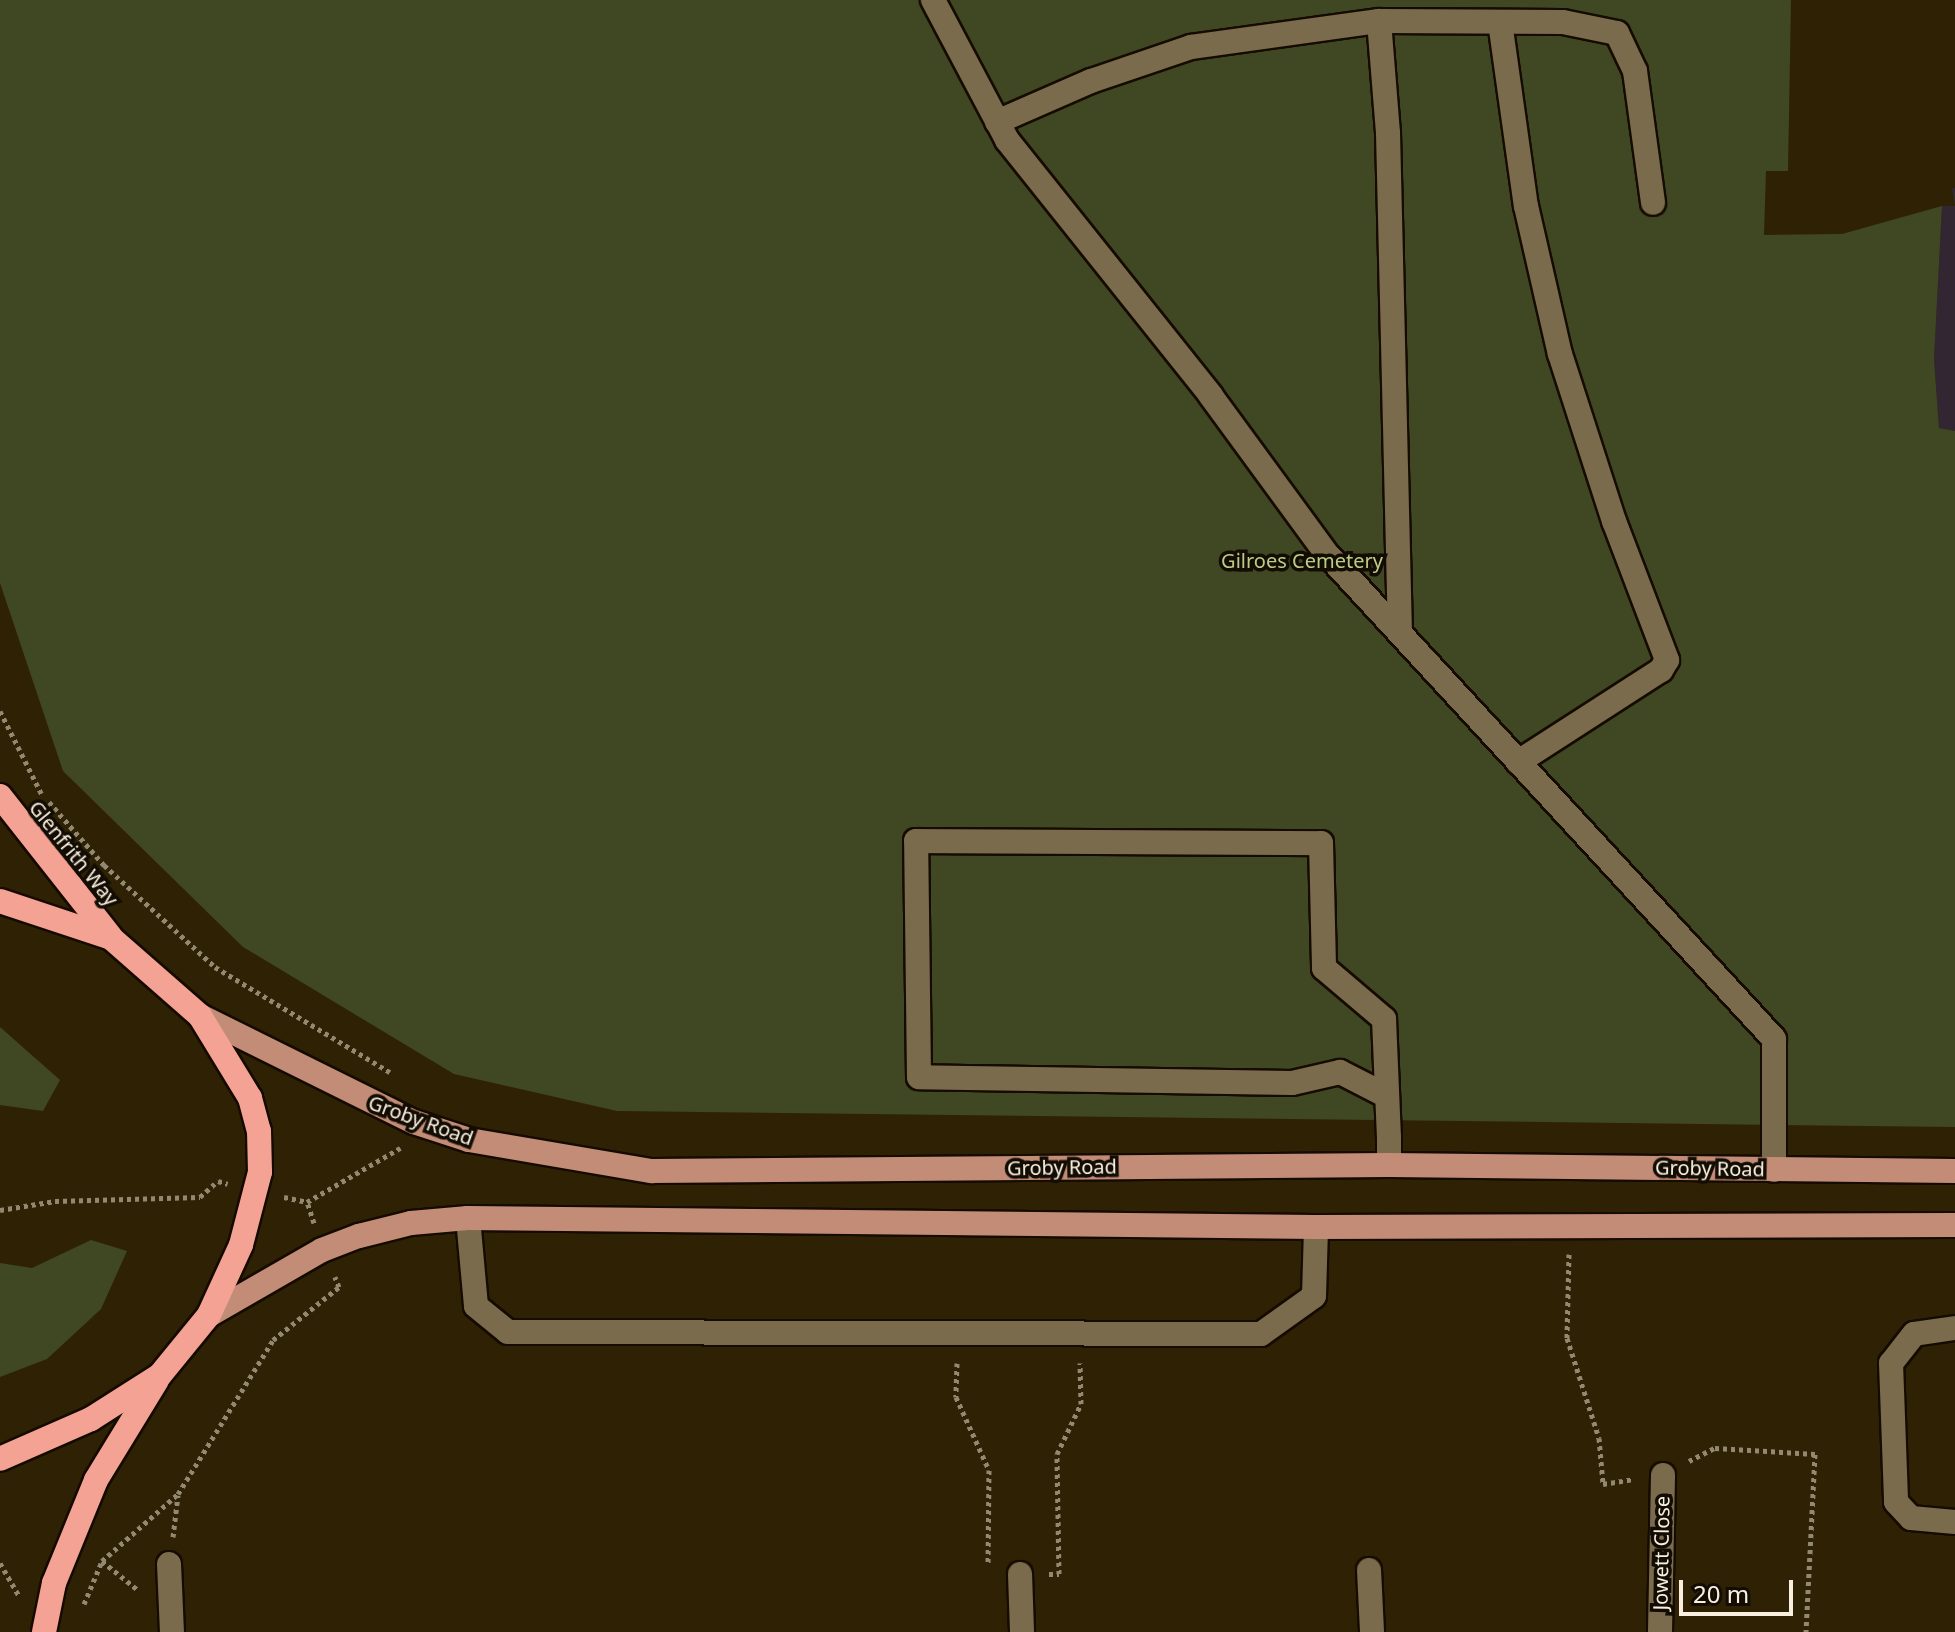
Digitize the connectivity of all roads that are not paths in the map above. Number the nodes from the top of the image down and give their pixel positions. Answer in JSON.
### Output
{"nodes":[{"id":1,"x":933,"y":0,"type":"edge"},
{"id":2,"x":1379,"y":21,"type":"junction"},
{"id":3,"x":1500,"y":22,"type":"junction"},
{"id":4,"x":997,"y":122,"type":"junction"},
{"id":5,"x":1653,"y":203,"type":"dead end"},
{"id":6,"x":1400,"y":633,"type":"junction"},
{"id":7,"x":1518,"y":762,"type":"junction"},
{"id":8,"x":0,"y":796,"type":"edge"},
{"id":9,"x":0,"y":901,"type":"edge"},
{"id":10,"x":111,"y":938,"type":"junction"},
{"id":11,"x":200,"y":1016,"type":"junction"},
{"id":12,"x":1387,"y":1096,"type":"junction"},
{"id":13,"x":1389,"y":1165,"type":"junction"},
{"id":14,"x":1774,"y":1170,"type":"junction"},
{"id":15,"x":1955,"y":1171,"type":"edge"},
{"id":16,"x":468,"y":1218,"type":"junction"},
{"id":17,"x":1955,"y":1225,"type":"edge"},
{"id":18,"x":1316,"y":1227,"type":"junction"},
{"id":19,"x":209,"y":1315,"type":"junction"},
{"id":20,"x":1955,"y":1328,"type":"edge"},
{"id":21,"x":160,"y":1375,"type":"junction"},
{"id":22,"x":0,"y":1459,"type":"edge"},
{"id":23,"x":1663,"y":1475,"type":"road end"},
{"id":24,"x":1955,"y":1522,"type":"edge"},
{"id":25,"x":169,"y":1564,"type":"road end"},
{"id":26,"x":1369,"y":1570,"type":"dead end"},
{"id":27,"x":1020,"y":1574,"type":"road end"},
{"id":28,"x":44,"y":1632,"type":"edge"},
{"id":29,"x":172,"y":1632,"type":"edge"},
{"id":30,"x":1022,"y":1632,"type":"edge"},
{"id":31,"x":1372,"y":1632,"type":"edge"},
{"id":32,"x":1660,"y":1632,"type":"edge"}],
"edges":[{"from":1,"to":4,"type":"street"},
{"from":2,"to":3,"type":"street"},
{"from":2,"to":4,"type":"street"},
{"from":2,"to":6,"type":"street"},
{"from":3,"to":5,"type":"street"},
{"from":3,"to":7,"type":"street"},
{"from":4,"to":6,"type":"street"},
{"from":6,"to":7,"type":"street"},
{"from":7,"to":14,"type":"street"},
{"from":8,"to":10,"type":"highway","name":"Glenfrith Way"},
{"from":9,"to":10,"type":"highway"},
{"from":10,"to":11,"type":"highway"},
{"from":11,"to":13,"type":"main road","name":"Groby Road"},
{"from":11,"to":19,"type":"highway"},
{"from":12,"to":12,"type":"street"},
{"from":12,"to":13,"type":"street"},
{"from":13,"to":14,"type":"main road","name":"Groby Road"},
{"from":14,"to":15,"type":"main road","name":"Groby Road"},
{"from":16,"to":18,"type":"main road"},
{"from":16,"to":18,"type":"street"},
{"from":16,"to":19,"type":"main road"},
{"from":17,"to":18,"type":"main road"},
{"from":19,"to":21,"type":"highway"},
{"from":20,"to":24,"type":"street"},
{"from":21,"to":22,"type":"highway"},
{"from":21,"to":28,"type":"highway"},
{"from":23,"to":32,"type":"street","name":"Jowett Close"},
{"from":25,"to":29,"type":"street"},
{"from":26,"to":31,"type":"street"},
{"from":27,"to":30,"type":"street"}]}
